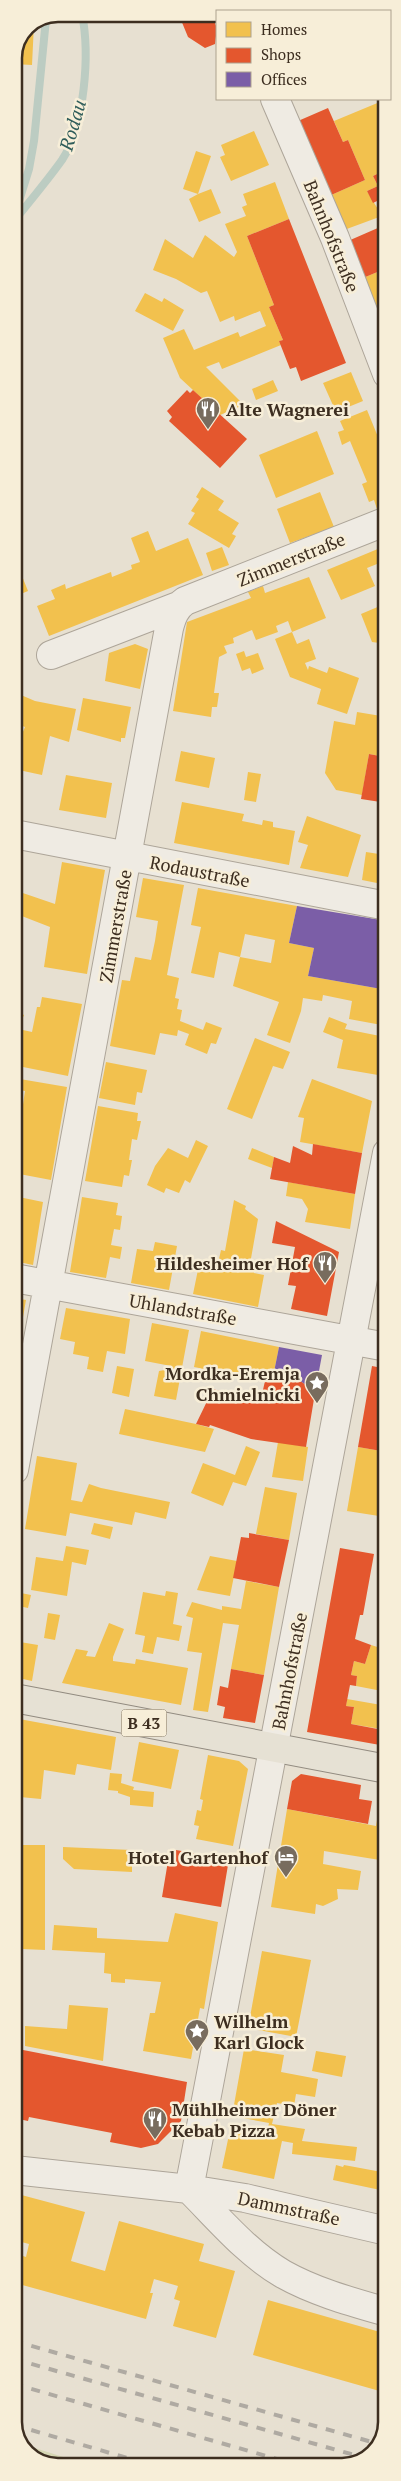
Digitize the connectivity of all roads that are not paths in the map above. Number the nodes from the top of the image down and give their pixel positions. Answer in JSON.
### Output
{"nodes":[{"id":1,"x":275,"y":100,"type":"edge"},
{"id":2,"x":378,"y":350,"type":"edge"},
{"id":3,"x":378,"y":525,"type":"edge"},
{"id":4,"x":178,"y":606,"type":"junction"},
{"id":5,"x":51,"y":655,"type":"dead end"},
{"id":6,"x":22,"y":836,"type":"edge"},
{"id":7,"x":128,"y":857,"type":"junction"},
{"id":8,"x":378,"y":904,"type":"edge"},
{"id":9,"x":378,"y":1201,"type":"edge"},
{"id":10,"x":23,"y":1280,"type":"edge"},
{"id":11,"x":49,"y":1285,"type":"junction"},
{"id":12,"x":352,"y":1340,"type":"junction"},
{"id":13,"x":378,"y":1345,"type":"edge"},
{"id":14,"x":23,"y":1425,"type":"edge"},
{"id":15,"x":23,"y":1700,"type":"edge"},
{"id":16,"x":274,"y":1748,"type":"junction"},
{"id":17,"x":378,"y":1768,"type":"edge"},
{"id":18,"x":23,"y":2171,"type":"edge"},
{"id":19,"x":189,"y":2189,"type":"junction"},
{"id":20,"x":378,"y":2229,"type":"edge"},
{"id":21,"x":378,"y":2309,"type":"edge"}],
"edges":[{"from":1,"to":2,"type":"street","name":"Bahnhofstraße"},
{"from":3,"to":4,"type":"street","name":"Zimmerstraße"},
{"from":4,"to":5,"type":"street"},
{"from":4,"to":7,"type":"street","name":"Zimmerstraße"},
{"from":6,"to":7,"type":"street","name":"Rodaustraße"},
{"from":7,"to":8,"type":"street","name":"Rodaustraße"},
{"from":7,"to":11,"type":"street","name":"Zimmerstraße"},
{"from":9,"to":12,"type":"street","name":"Bahnhofstraße"},
{"from":10,"to":11,"type":"street","name":"Uhlandstraße"},
{"from":11,"to":12,"type":"street","name":"Uhlandstraße"},
{"from":11,"to":14,"type":"street","name":"Zimmerstraße"},
{"from":12,"to":13,"type":"street","name":"Uhlandstraße"},
{"from":12,"to":16,"type":"street","name":"Bahnhofstraße"},
{"from":15,"to":16,"type":"main road","number":"B 43"},
{"from":16,"to":17,"type":"main road","number":"B 43"},
{"from":16,"to":19,"type":"street","name":"Bahnhofstraße"},
{"from":18,"to":19,"type":"street","name":"Dammstraße"},
{"from":19,"to":20,"type":"street","name":"Dammstraße"},
{"from":19,"to":21,"type":"street","name":"Dammstraße"}]}
